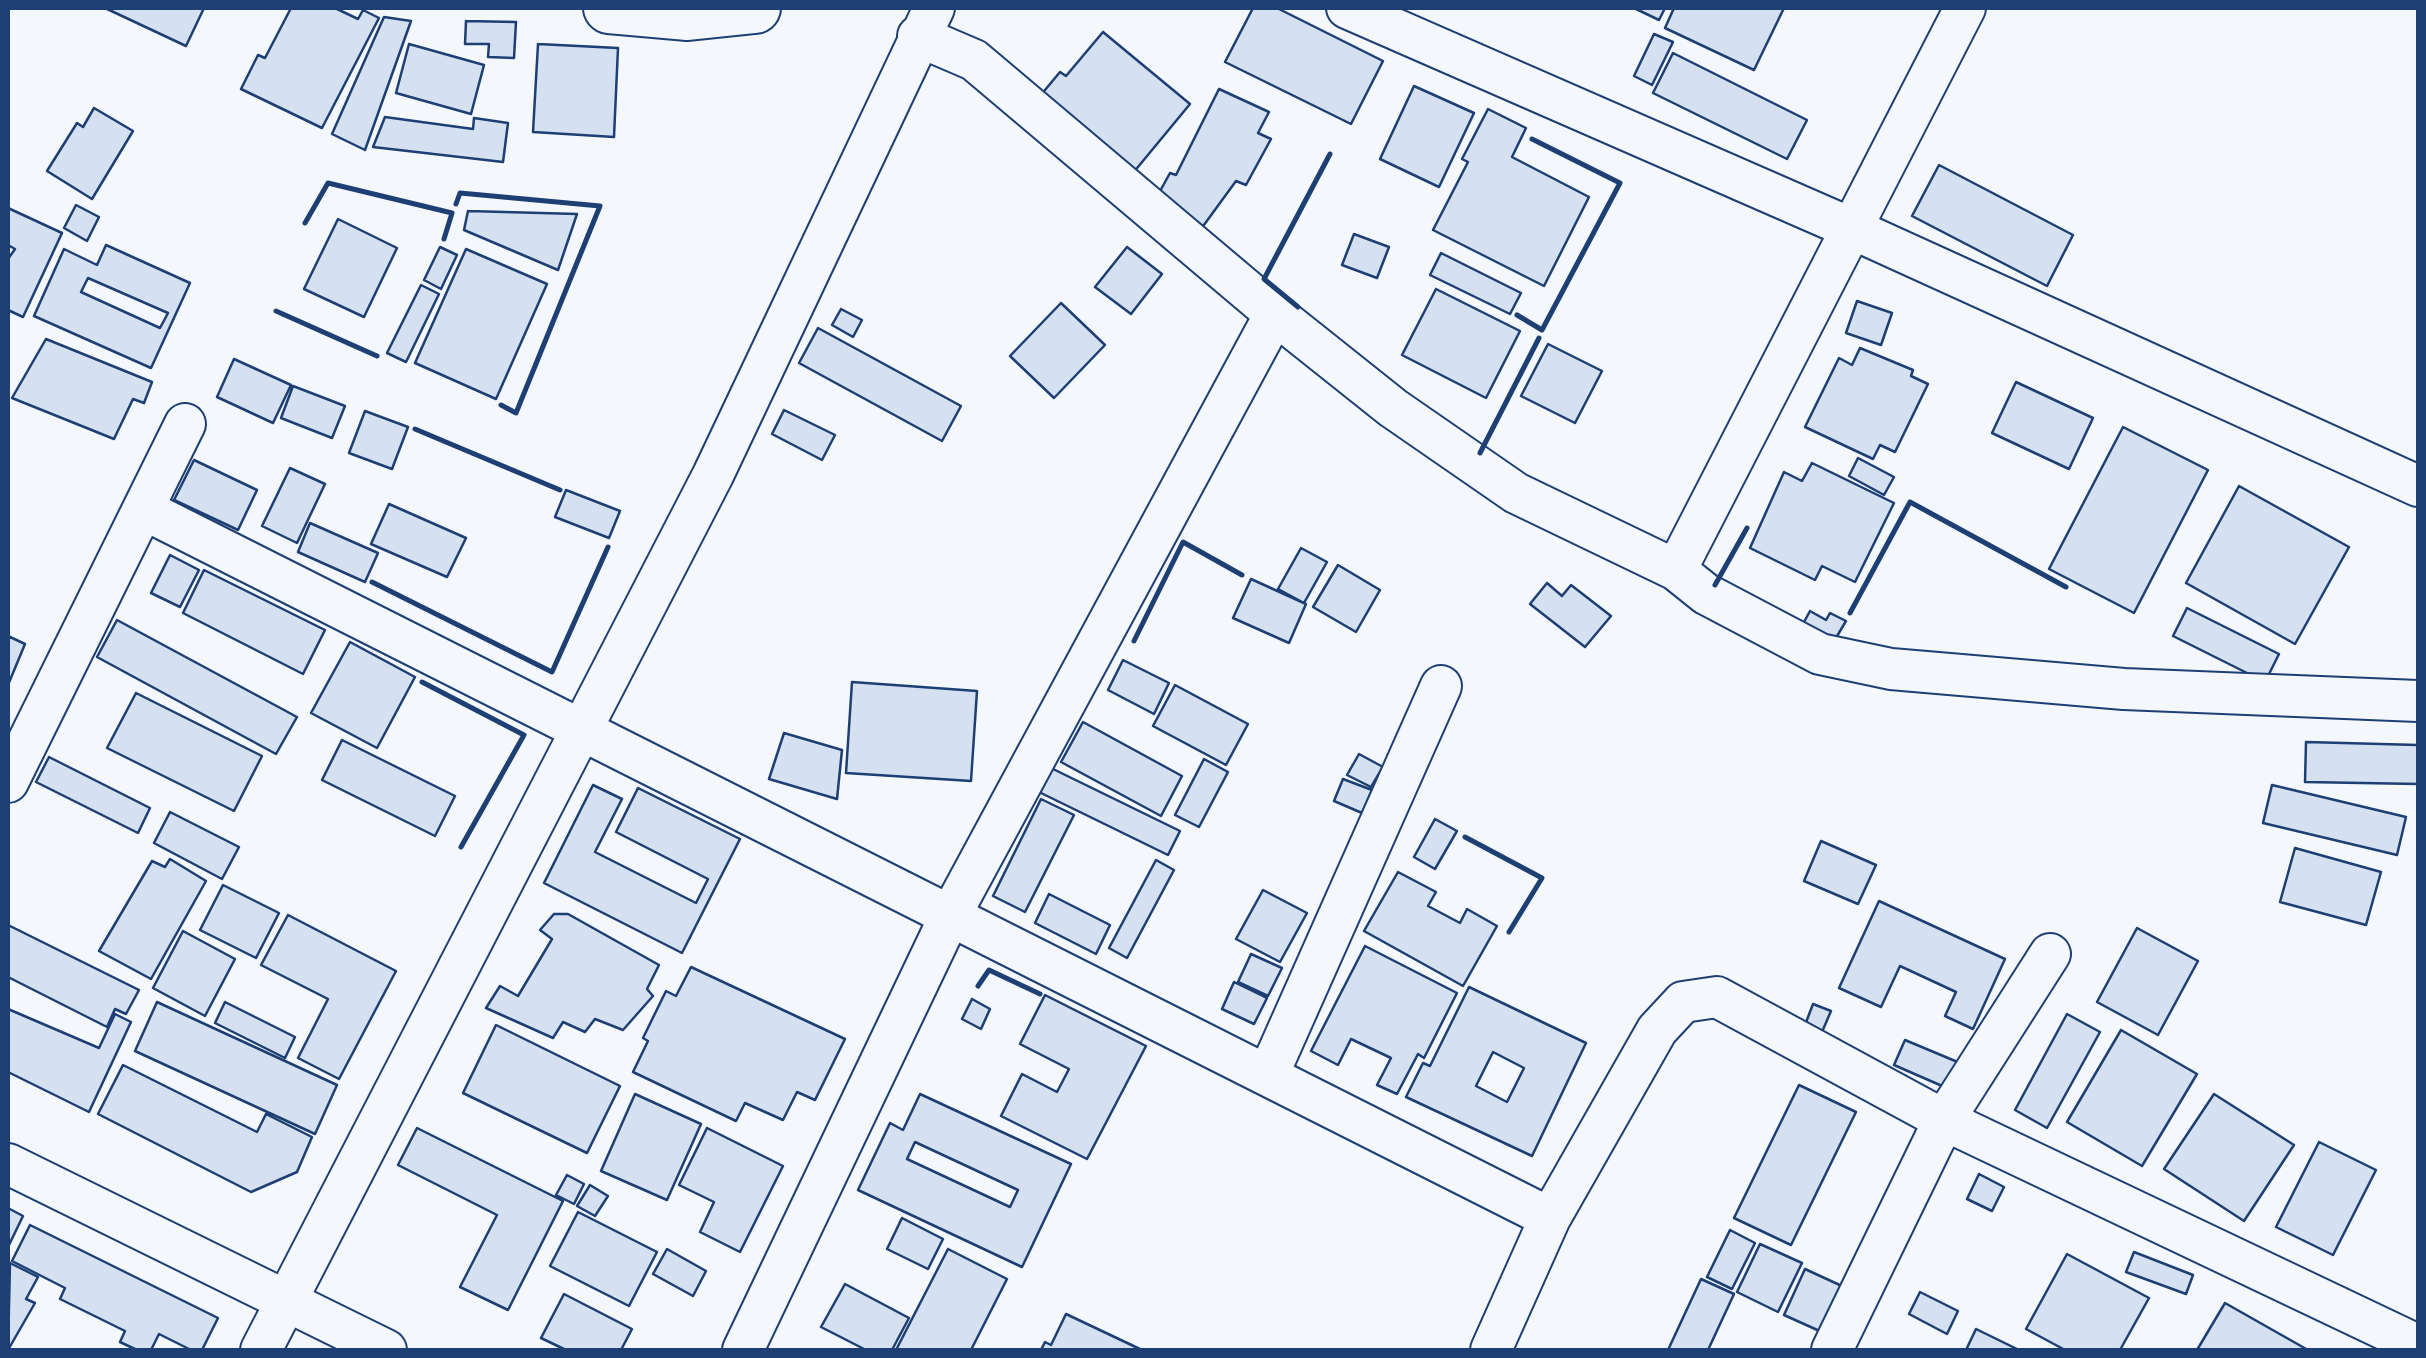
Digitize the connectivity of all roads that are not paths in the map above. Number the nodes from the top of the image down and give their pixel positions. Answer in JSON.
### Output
{"nodes":[{"id":1,"x":609,"y":8,"type":"edge"},
{"id":2,"x":755,"y":8,"type":"edge"},
{"id":3,"x":1965,"y":8,"type":"edge"},
{"id":4,"x":1372,"y":13,"type":"edge"},
{"id":5,"x":926,"y":22,"type":"edge"},
{"id":6,"x":1854,"y":230,"type":"junction"},
{"id":7,"x":1274,"y":314,"type":"junction"},
{"id":8,"x":185,"y":424,"type":"dead end"},
{"id":9,"x":2418,"y":486,"type":"edge"},
{"id":10,"x":143,"y":509,"type":"junction"},
{"id":11,"x":1676,"y":570,"type":"junction"},
{"id":12,"x":1441,"y":686,"type":"dead end"},
{"id":13,"x":2418,"y":701,"type":"edge"},
{"id":14,"x":581,"y":729,"type":"junction"},
{"id":15,"x":8,"y":782,"type":"edge"},
{"id":16,"x":950,"y":916,"type":"junction"},
{"id":17,"x":2050,"y":954,"type":"dead end"},
{"id":18,"x":1268,"y":1075,"type":"junction"},
{"id":19,"x":1944,"y":1120,"type":"junction"},
{"id":20,"x":8,"y":1164,"type":"edge"},
{"id":21,"x":1550,"y":1218,"type":"junction"},
{"id":22,"x":285,"y":1301,"type":"junction"},
{"id":23,"x":2409,"y":1341,"type":"edge"},
{"id":24,"x":261,"y":1350,"type":"edge"},
{"id":25,"x":386,"y":1350,"type":"edge"},
{"id":26,"x":743,"y":1350,"type":"edge"},
{"id":27,"x":1492,"y":1350,"type":"edge"},
{"id":28,"x":1832,"y":1350,"type":"edge"}],
"edges":[{"from":1,"to":2,"type":"street"},
{"from":3,"to":6,"type":"street"},
{"from":4,"to":6,"type":"street"},
{"from":5,"to":7,"type":"street"},
{"from":5,"to":14,"type":"street"},
{"from":6,"to":9,"type":"street"},
{"from":6,"to":11,"type":"street"},
{"from":7,"to":11,"type":"street"},
{"from":7,"to":16,"type":"street"},
{"from":8,"to":10,"type":"street"},
{"from":10,"to":14,"type":"street"},
{"from":10,"to":15,"type":"street"},
{"from":11,"to":13,"type":"street"},
{"from":12,"to":18,"type":"street"},
{"from":14,"to":16,"type":"street"},
{"from":14,"to":22,"type":"street"},
{"from":16,"to":18,"type":"street"},
{"from":16,"to":26,"type":"street"},
{"from":17,"to":19,"type":"street"},
{"from":18,"to":21,"type":"street"},
{"from":19,"to":21,"type":"street"},
{"from":19,"to":23,"type":"street"},
{"from":19,"to":28,"type":"street"},
{"from":20,"to":22,"type":"street"},
{"from":21,"to":27,"type":"street"},
{"from":22,"to":24,"type":"street"},
{"from":22,"to":25,"type":"street"}]}
